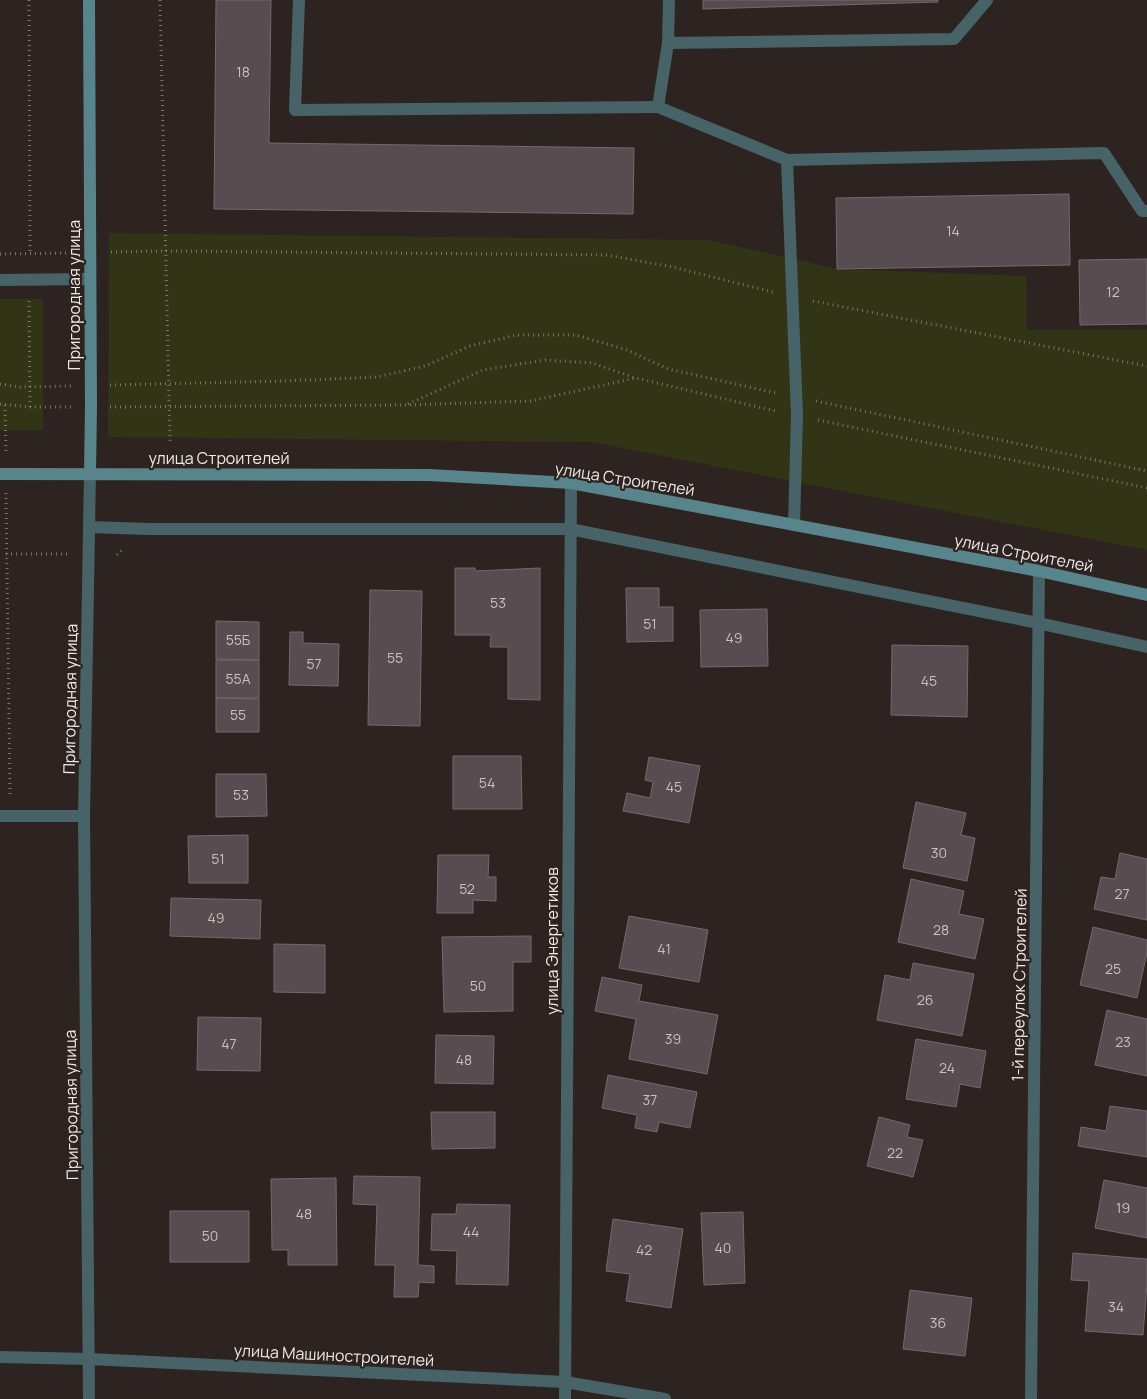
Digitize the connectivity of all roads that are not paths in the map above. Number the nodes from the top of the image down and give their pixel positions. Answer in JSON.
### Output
{"nodes":[{"id":1,"x":88,"y":0,"type":"edge"},
{"id":2,"x":299,"y":0,"type":"edge"},
{"id":3,"x":669,"y":0,"type":"edge"},
{"id":4,"x":987,"y":0,"type":"edge"},
{"id":5,"x":668,"y":43,"type":"junction"},
{"id":6,"x":658,"y":107,"type":"junction"},
{"id":7,"x":787,"y":160,"type":"junction"},
{"id":8,"x":1147,"y":211,"type":"edge"},
{"id":9,"x":90,"y":279,"type":"junction"},
{"id":10,"x":0,"y":280,"type":"edge"},
{"id":11,"x":90,"y":473,"type":"junction"},
{"id":12,"x":0,"y":474,"type":"edge"},
{"id":13,"x":571,"y":483,"type":"junction"},
{"id":14,"x":794,"y":525,"type":"junction"},
{"id":15,"x":89,"y":527,"type":"junction"},
{"id":16,"x":570,"y":529,"type":"junction"},
{"id":17,"x":1039,"y":571,"type":"junction"},
{"id":18,"x":1147,"y":595,"type":"edge"},
{"id":19,"x":1038,"y":623,"type":"junction"},
{"id":20,"x":1147,"y":647,"type":"edge"},
{"id":21,"x":5,"y":816,"type":"edge"},
{"id":22,"x":84,"y":816,"type":"junction"},
{"id":23,"x":0,"y":1358,"type":"edge"},
{"id":24,"x":90,"y":1359,"type":"junction"},
{"id":25,"x":565,"y":1382,"type":"junction"},
{"id":26,"x":89,"y":1399,"type":"edge"},
{"id":27,"x":565,"y":1399,"type":"edge"},
{"id":28,"x":665,"y":1399,"type":"edge"},
{"id":29,"x":1031,"y":1399,"type":"edge"}],
"edges":[{"from":1,"to":9,"type":"street","name":"Пригородная улица"},
{"from":2,"to":6,"type":"street"},
{"from":3,"to":5,"type":"street"},
{"from":4,"to":5,"type":"street"},
{"from":5,"to":6,"type":"street"},
{"from":6,"to":7,"type":"street"},
{"from":7,"to":8,"type":"street"},
{"from":7,"to":14,"type":"street"},
{"from":9,"to":10,"type":"street"},
{"from":9,"to":11,"type":"street","name":"Пригородная улица"},
{"from":11,"to":12,"type":"street","name":"улица Строителей"},
{"from":11,"to":13,"type":"street","name":"улица Строителей"},
{"from":11,"to":15,"type":"street","name":"Пригородная улица"},
{"from":13,"to":14,"type":"street","name":"улица Строителей"},
{"from":13,"to":16,"type":"street","name":"улица Энергетиков"},
{"from":14,"to":17,"type":"street","name":"улица Строителей"},
{"from":15,"to":16,"type":"street"},
{"from":15,"to":22,"type":"street","name":"Пригородная улица"},
{"from":16,"to":19,"type":"street"},
{"from":16,"to":25,"type":"street","name":"улица Энергетиков"},
{"from":17,"to":18,"type":"street","name":"улица Строителей"},
{"from":17,"to":19,"type":"street","name":"1-й переулок Строителей"},
{"from":19,"to":20,"type":"street"},
{"from":19,"to":29,"type":"street","name":"1-й переулок Строителей"},
{"from":21,"to":22,"type":"street"},
{"from":22,"to":24,"type":"street","name":"Пригородная улица"},
{"from":23,"to":24,"type":"street","name":"улица Машиностроителей"},
{"from":24,"to":25,"type":"street","name":"улица Машиностроителей"},
{"from":24,"to":26,"type":"street","name":"Пригородная улица"},
{"from":25,"to":27,"type":"street","name":"улица Энергетиков"},
{"from":25,"to":28,"type":"street","name":"улица Машиностроителей"}]}
